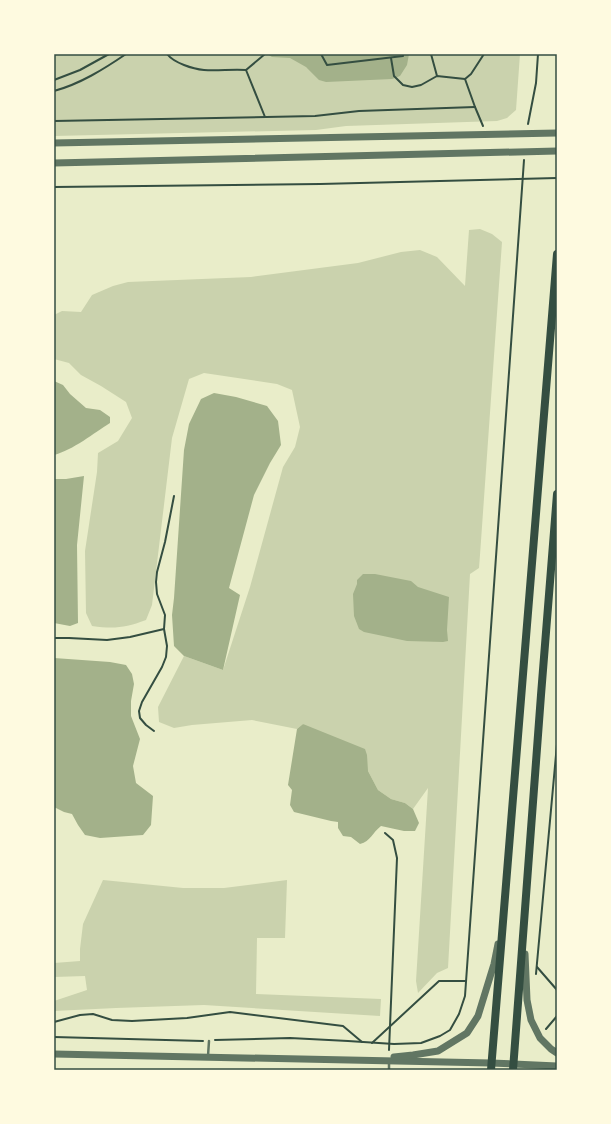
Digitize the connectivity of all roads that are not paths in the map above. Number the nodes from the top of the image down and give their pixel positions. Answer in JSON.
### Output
{"nodes":[{"id":1,"x":557,"y":133,"type":"edge"},
{"id":2,"x":54,"y":143,"type":"edge"},
{"id":3,"x":557,"y":152,"type":"edge"},
{"id":4,"x":54,"y":163,"type":"edge"},
{"id":5,"x":557,"y":254,"type":"edge"},
{"id":6,"x":557,"y":494,"type":"edge"},
{"id":7,"x":502,"y":924,"type":"junction"},
{"id":8,"x":524,"y":926,"type":"junction"},
{"id":9,"x":209,"y":1041,"type":"road end"},
{"id":10,"x":557,"y":1053,"type":"edge"},
{"id":11,"x":54,"y":1054,"type":"edge"},
{"id":12,"x":208,"y":1057,"type":"junction"},
{"id":13,"x":389,"y":1059,"type":"junction"},
{"id":14,"x":491,"y":1066,"type":"edge"},
{"id":15,"x":557,"y":1066,"type":"edge"},
{"id":16,"x":513,"y":1067,"type":"edge"},
{"id":17,"x":389,"y":1070,"type":"edge"}],
"edges":[{"from":1,"to":2,"type":"street"},
{"from":3,"to":4,"type":"street"},
{"from":5,"to":7,"type":"main road"},
{"from":6,"to":8,"type":"main road"},
{"from":7,"to":13,"type":"street"},
{"from":7,"to":14,"type":"main road"},
{"from":8,"to":10,"type":"street"},
{"from":8,"to":16,"type":"main road"},
{"from":9,"to":12,"type":"lane"},
{"from":11,"to":12,"type":"street"},
{"from":12,"to":13,"type":"street"},
{"from":13,"to":14,"type":"street"},
{"from":13,"to":17,"type":"lane"},
{"from":14,"to":16,"type":"street"},
{"from":15,"to":16,"type":"street"}]}
